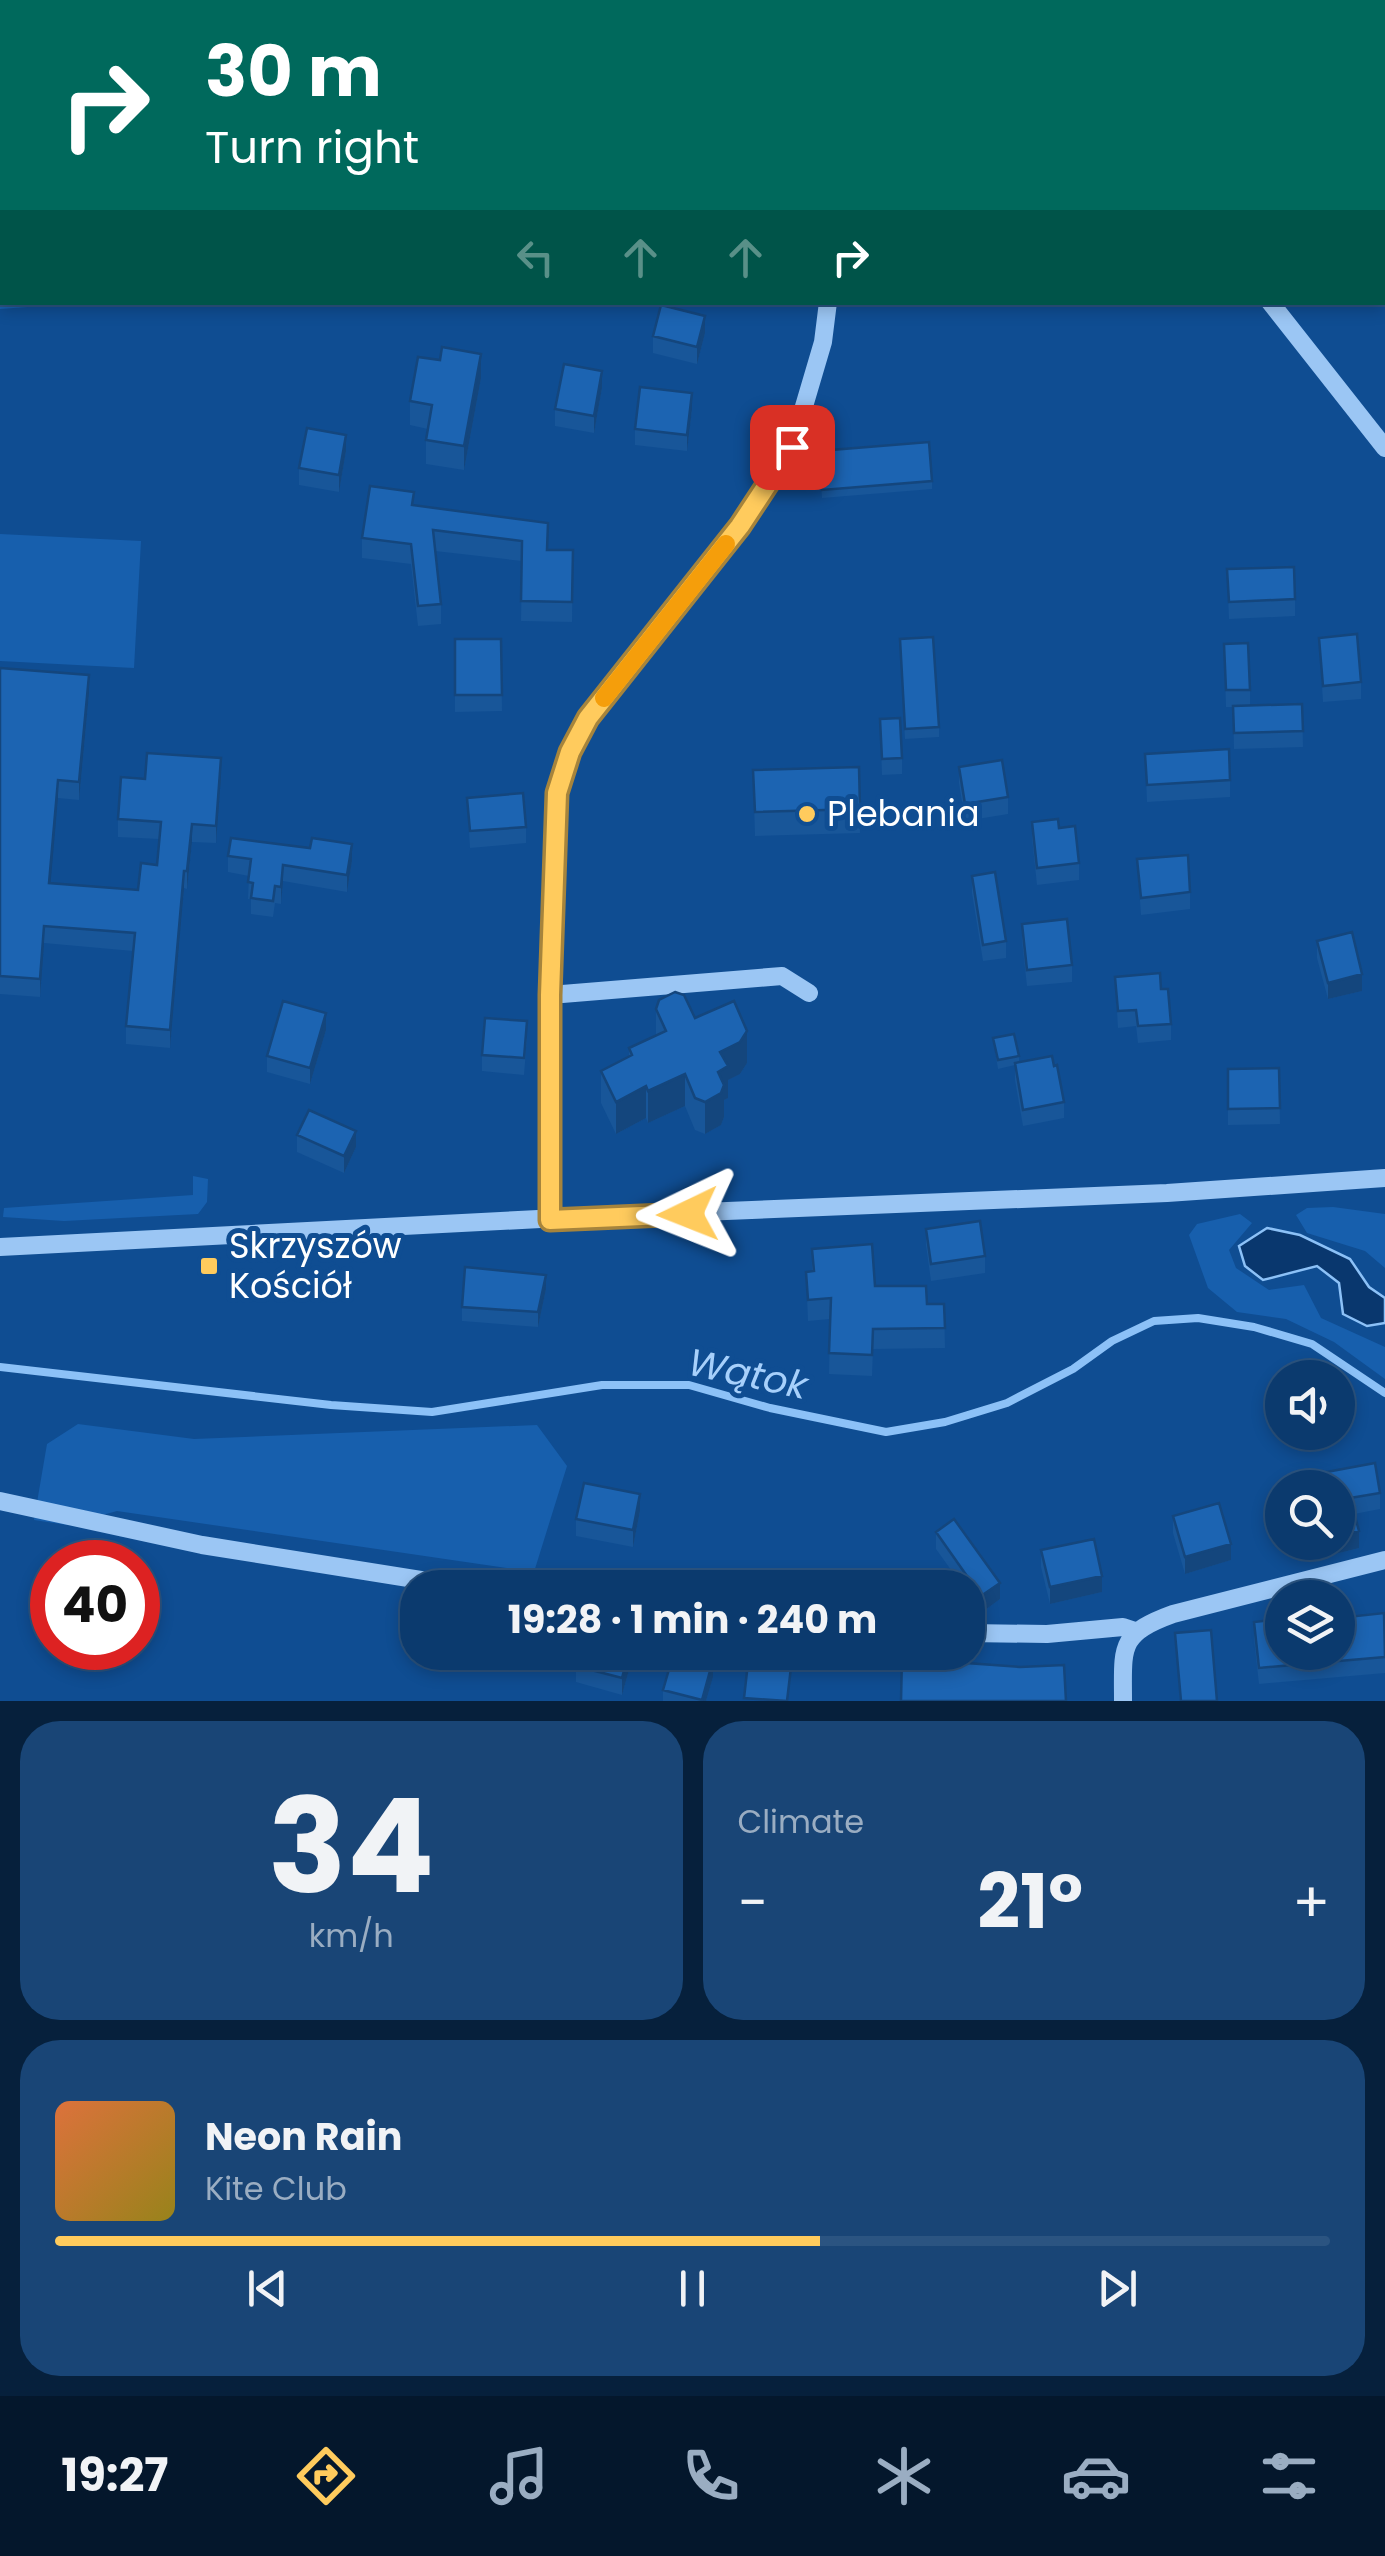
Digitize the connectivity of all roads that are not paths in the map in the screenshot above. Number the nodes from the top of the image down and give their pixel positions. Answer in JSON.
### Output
{"nodes":[{"id":1,"x":828,"y":305,"type":"edge"},
{"id":2,"x":1272,"y":305,"type":"edge"},
{"id":3,"x":1385,"y":448,"type":"edge"},
{"id":4,"x":810,"y":993,"type":"dead end"},
{"id":5,"x":550,"y":995,"type":"junction"},
{"id":6,"x":1385,"y":1178,"type":"edge"},
{"id":7,"x":550,"y":1220,"type":"junction"},
{"id":8,"x":0,"y":1247,"type":"edge"},
{"id":9,"x":0,"y":1500,"type":"edge"},
{"id":10,"x":1385,"y":1560,"type":"edge"},
{"id":11,"x":400,"y":1577,"type":"edge"},
{"id":12,"x":1135,"y":1632,"type":"junction"},
{"id":13,"x":985,"y":1633,"type":"edge"},
{"id":14,"x":1123,"y":1701,"type":"edge"}],
"edges":[{"from":1,"to":5,"type":"street"},
{"from":2,"to":3,"type":"street"},
{"from":4,"to":5,"type":"street"},
{"from":5,"to":7,"type":"street"},
{"from":6,"to":7,"type":"street"},
{"from":7,"to":8,"type":"street"},
{"from":9,"to":11,"type":"street"},
{"from":10,"to":12,"type":"street"},
{"from":12,"to":13,"type":"street"},
{"from":12,"to":14,"type":"street"}]}
